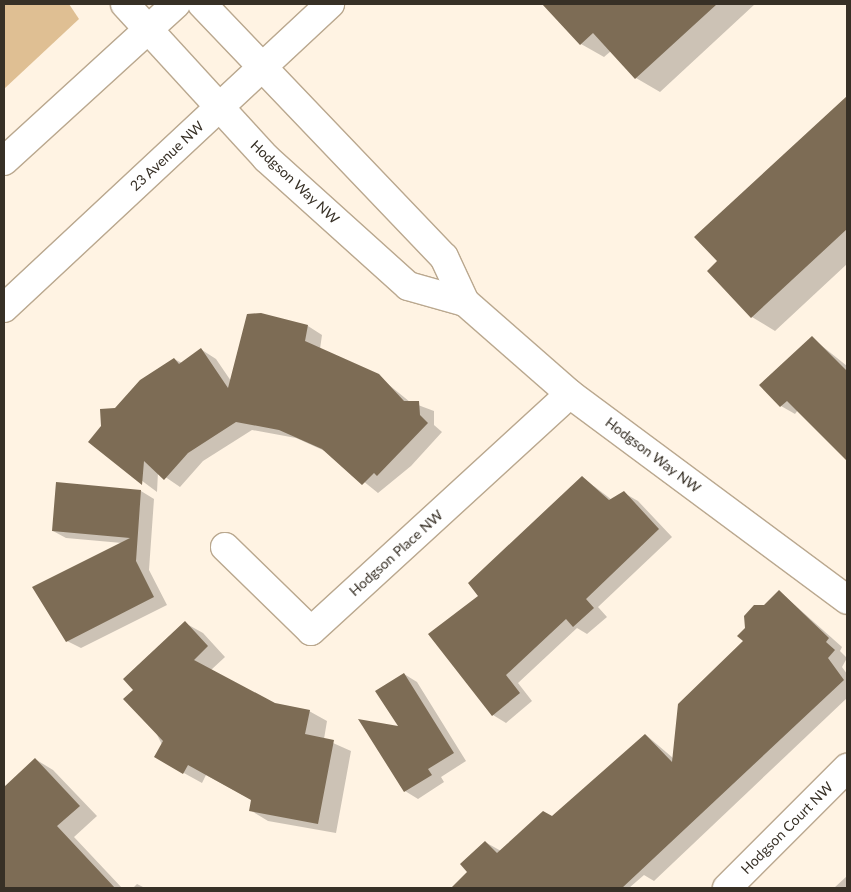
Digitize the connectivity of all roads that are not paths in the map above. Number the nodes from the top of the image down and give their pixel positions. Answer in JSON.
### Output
{"nodes":[{"id":1,"x":125,"y":4,"type":"edge"},
{"id":2,"x":176,"y":4,"type":"edge"},
{"id":3,"x":202,"y":4,"type":"edge"},
{"id":4,"x":330,"y":4,"type":"edge"},
{"id":5,"x":148,"y":29,"type":"junction"},
{"id":6,"x":262,"y":67,"type":"junction"},
{"id":7,"x":220,"y":107,"type":"junction"},
{"id":8,"x":4,"y":161,"type":"edge"},
{"id":9,"x":465,"y":302,"type":"junction"},
{"id":10,"x":4,"y":308,"type":"edge"},
{"id":11,"x":570,"y":394,"type":"junction"},
{"id":12,"x":225,"y":546,"type":"dead end"},
{"id":13,"x":847,"y":600,"type":"edge"},
{"id":14,"x":847,"y":768,"type":"edge"},
{"id":15,"x":727,"y":888,"type":"edge"}],
"edges":[{"from":1,"to":5,"type":"street","name":"Hodgson Way NW"},
{"from":2,"to":5,"type":"street"},
{"from":3,"to":6,"type":"street","name":"Hodgson Way NW"},
{"from":4,"to":6,"type":"street","name":"23 Avenue NW"},
{"from":5,"to":7,"type":"street","name":"Hodgson Way NW"},
{"from":5,"to":8,"type":"street"},
{"from":6,"to":7,"type":"street","name":"23 Avenue NW"},
{"from":6,"to":9,"type":"street","name":"Hodgson Way NW"},
{"from":7,"to":9,"type":"street","name":"Hodgson Way NW"},
{"from":7,"to":10,"type":"street","name":"23 Avenue NW"},
{"from":9,"to":11,"type":"street","name":"Hodgson Way NW"},
{"from":11,"to":12,"type":"street","name":"Hodgson Place NW"},
{"from":11,"to":13,"type":"street","name":"Hodgson Way NW"},
{"from":14,"to":15,"type":"street","name":"Hodgson Court NW"}]}
